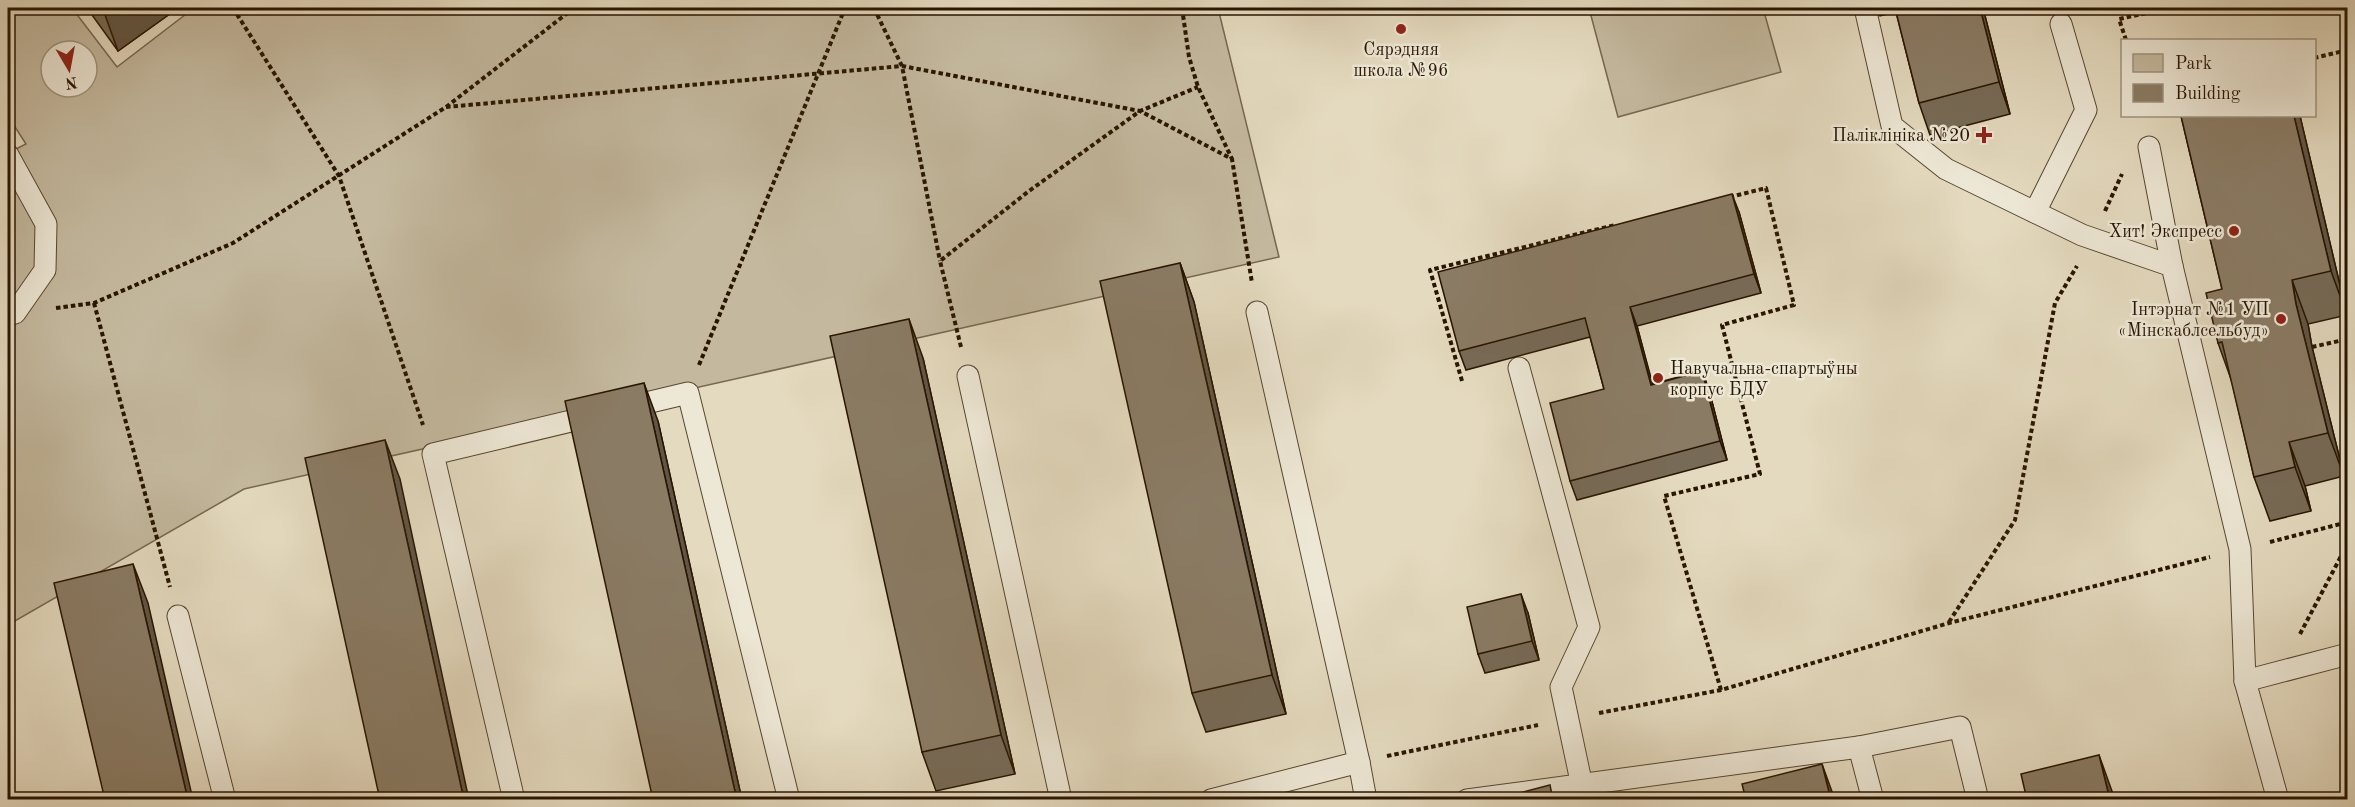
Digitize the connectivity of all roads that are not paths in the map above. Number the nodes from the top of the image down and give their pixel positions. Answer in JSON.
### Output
{"nodes":[{"id":1,"x":1864,"y":8,"type":"edge"},
{"id":2,"x":2061,"y":24,"type":"dead end"},
{"id":3,"x":2149,"y":147,"type":"dead end"},
{"id":4,"x":8,"y":155,"type":"edge"},
{"id":5,"x":2036,"y":212,"type":"junction"},
{"id":6,"x":2172,"y":266,"type":"junction"},
{"id":7,"x":1257,"y":312,"type":"road end"},
{"id":8,"x":11,"y":314,"type":"edge"},
{"id":9,"x":1519,"y":368,"type":"dead end"},
{"id":10,"x":968,"y":376,"type":"road end"},
{"id":11,"x":178,"y":616,"type":"road end"},
{"id":12,"x":2348,"y":654,"type":"edge"},
{"id":13,"x":2245,"y":681,"type":"junction"},
{"id":14,"x":1859,"y":747,"type":"junction"},
{"id":15,"x":1359,"y":762,"type":"junction"},
{"id":16,"x":1583,"y":793,"type":"edge"},
{"id":17,"x":225,"y":800,"type":"edge"},
{"id":18,"x":514,"y":800,"type":"edge"},
{"id":19,"x":789,"y":800,"type":"edge"},
{"id":20,"x":1060,"y":800,"type":"edge"},
{"id":21,"x":1211,"y":800,"type":"edge"},
{"id":22,"x":1366,"y":800,"type":"edge"},
{"id":23,"x":1467,"y":800,"type":"edge"},
{"id":24,"x":1873,"y":800,"type":"edge"},
{"id":25,"x":1978,"y":800,"type":"edge"},
{"id":26,"x":2278,"y":800,"type":"edge"}],
"edges":[{"from":1,"to":5,"type":"lane"},
{"from":2,"to":5,"type":"lane"},
{"from":3,"to":6,"type":"lane"},
{"from":4,"to":8,"type":"lane"},
{"from":5,"to":6,"type":"lane"},
{"from":6,"to":13,"type":"lane"},
{"from":7,"to":15,"type":"lane"},
{"from":9,"to":16,"type":"lane"},
{"from":10,"to":20,"type":"lane"},
{"from":11,"to":17,"type":"lane"},
{"from":12,"to":13,"type":"lane"},
{"from":13,"to":26,"type":"lane"},
{"from":14,"to":16,"type":"lane"},
{"from":14,"to":24,"type":"lane"},
{"from":14,"to":25,"type":"lane"},
{"from":15,"to":21,"type":"lane"},
{"from":15,"to":22,"type":"lane"},
{"from":16,"to":23,"type":"lane"},
{"from":18,"to":19,"type":"lane"}]}
